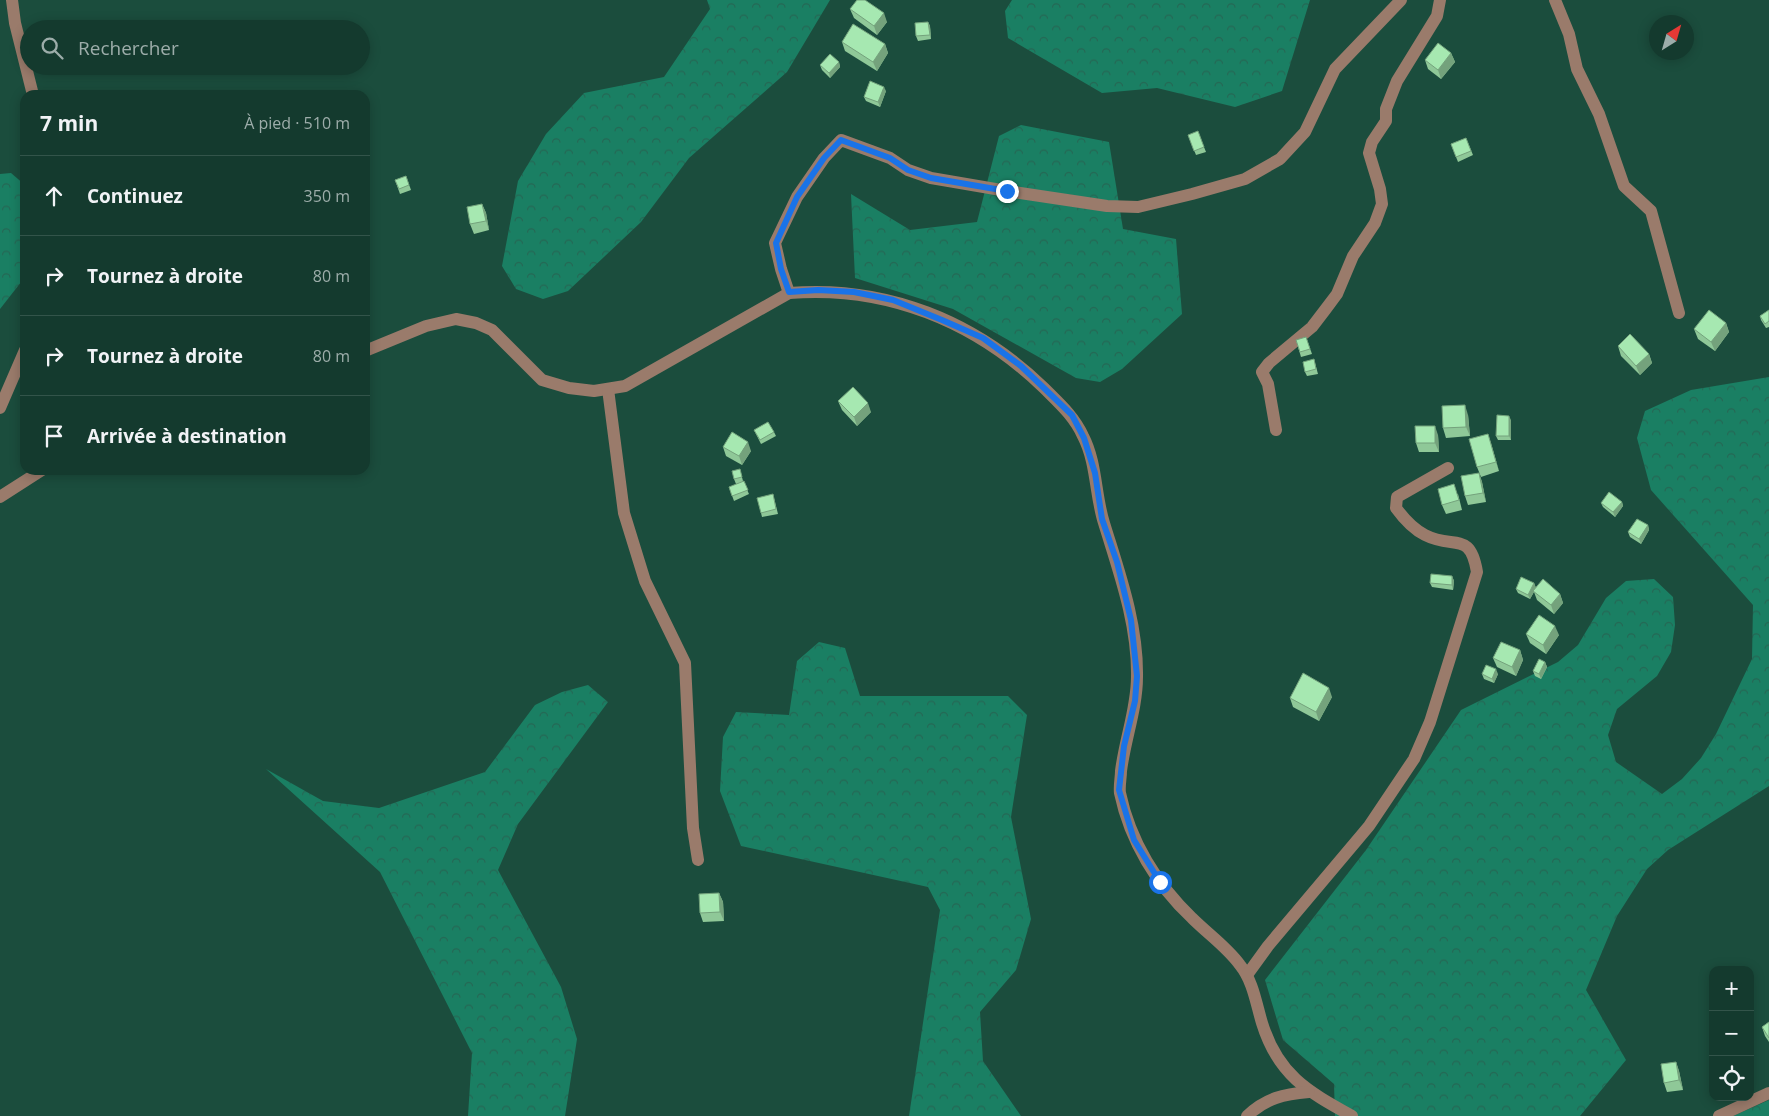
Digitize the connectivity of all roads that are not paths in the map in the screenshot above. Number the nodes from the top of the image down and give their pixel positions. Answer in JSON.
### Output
{"nodes":[{"id":1,"x":12,"y":0,"type":"edge"},
{"id":2,"x":1401,"y":0,"type":"edge"},
{"id":3,"x":1440,"y":0,"type":"edge"},
{"id":4,"x":1555,"y":0,"type":"edge"},
{"id":5,"x":20,"y":43,"type":"edge"},
{"id":6,"x":28,"y":75,"type":"edge"},
{"id":7,"x":32,"y":90,"type":"edge"},
{"id":8,"x":789,"y":292,"type":"junction"},
{"id":9,"x":1679,"y":313,"type":"dead end"},
{"id":10,"x":370,"y":349,"type":"edge"},
{"id":11,"x":20,"y":362,"type":"edge"},
{"id":12,"x":608,"y":389,"type":"junction"},
{"id":13,"x":0,"y":408,"type":"edge"},
{"id":14,"x":1276,"y":430,"type":"dead end"},
{"id":15,"x":1448,"y":468,"type":"dead end"},
{"id":16,"x":34,"y":475,"type":"edge"},
{"id":17,"x":0,"y":497,"type":"edge"},
{"id":18,"x":698,"y":860,"type":"dead end"},
{"id":19,"x":1248,"y":975,"type":"junction"},
{"id":20,"x":1309,"y":1092,"type":"junction"},
{"id":21,"x":1769,"y":1093,"type":"edge"},
{"id":22,"x":1247,"y":1116,"type":"edge"},
{"id":23,"x":1352,"y":1116,"type":"edge"},
{"id":24,"x":1719,"y":1116,"type":"edge"}],
"edges":[{"from":1,"to":5,"type":"street"},
{"from":2,"to":8,"type":"street"},
{"from":3,"to":14,"type":"street"},
{"from":4,"to":9,"type":"street"},
{"from":6,"to":7,"type":"street"},
{"from":8,"to":12,"type":"street"},
{"from":8,"to":19,"type":"street"},
{"from":10,"to":12,"type":"street"},
{"from":11,"to":13,"type":"street"},
{"from":12,"to":18,"type":"street"},
{"from":15,"to":19,"type":"street"},
{"from":16,"to":17,"type":"street"},
{"from":19,"to":20,"type":"street"},
{"from":20,"to":22,"type":"street"},
{"from":20,"to":23,"type":"street"},
{"from":21,"to":24,"type":"street"}]}
